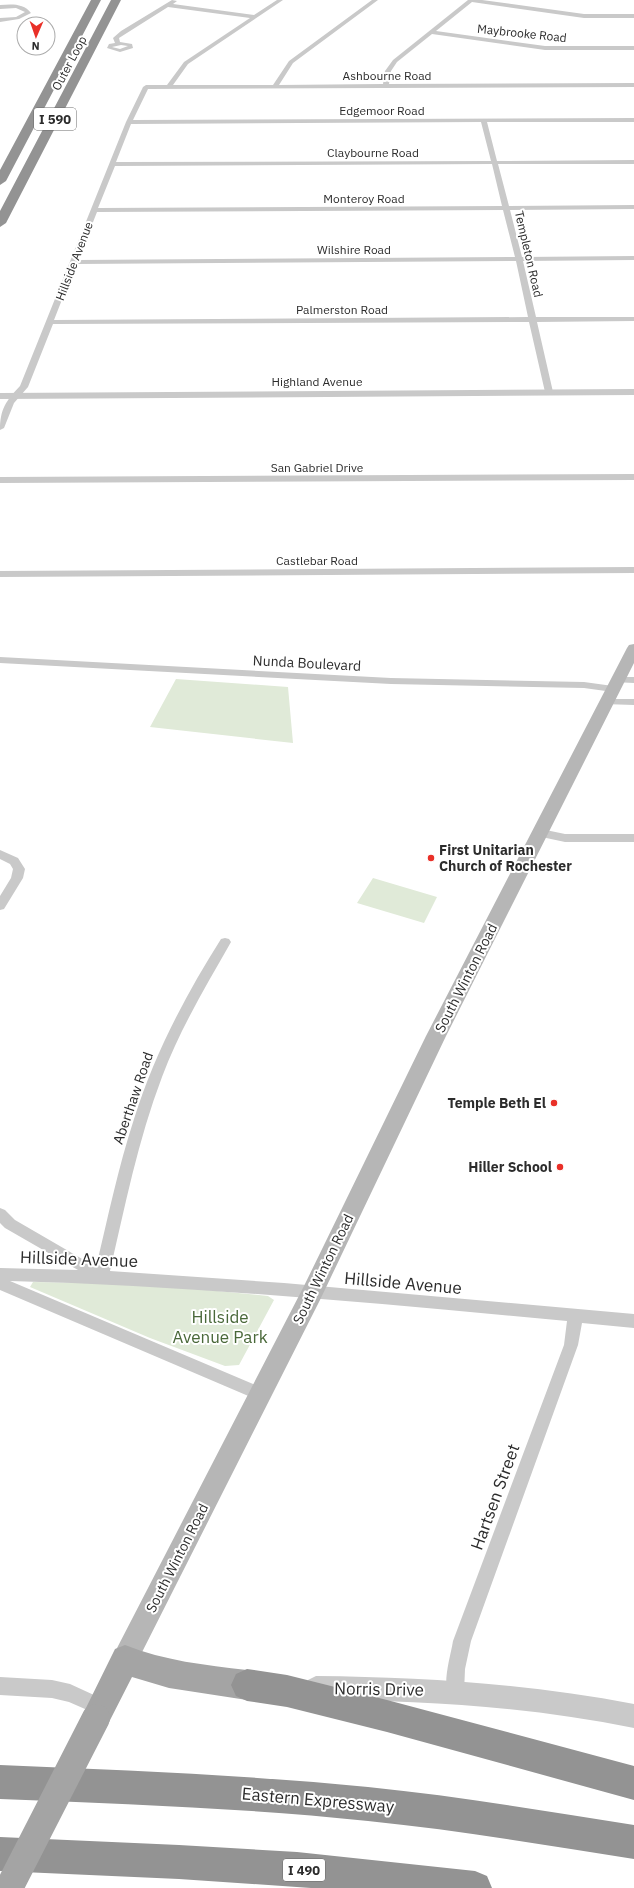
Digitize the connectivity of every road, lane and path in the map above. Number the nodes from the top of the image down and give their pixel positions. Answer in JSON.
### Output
{"nodes":[{"id":1,"x":96,"y":0,"type":"edge"},
{"id":2,"x":116,"y":0,"type":"edge"},
{"id":3,"x":176,"y":0,"type":"edge"},
{"id":4,"x":280,"y":0,"type":"edge"},
{"id":5,"x":375,"y":0,"type":"edge"},
{"id":6,"x":471,"y":0,"type":"edge"},
{"id":7,"x":168,"y":5,"type":"junction"},
{"id":8,"x":0,"y":6,"type":"edge"},
{"id":9,"x":634,"y":16,"type":"edge"},
{"id":10,"x":254,"y":17,"type":"junction"},
{"id":11,"x":1,"y":21,"type":"edge"},
{"id":12,"x":432,"y":32,"type":"junction"},
{"id":13,"x":118,"y":43,"type":"dead end"},
{"id":14,"x":634,"y":48,"type":"edge"},
{"id":15,"x":634,"y":85,"type":"edge"},
{"id":16,"x":169,"y":86,"type":"junction"},
{"id":17,"x":275,"y":86,"type":"junction"},
{"id":18,"x":386,"y":86,"type":"junction"},
{"id":19,"x":143,"y":91,"type":"joint"},
{"id":20,"x":634,"y":120,"type":"edge"},
{"id":21,"x":484,"y":121,"type":"junction"},
{"id":22,"x":129,"y":122,"type":"junction"},
{"id":23,"x":634,"y":162,"type":"edge"},
{"id":24,"x":495,"y":163,"type":"junction"},
{"id":25,"x":113,"y":164,"type":"junction"},
{"id":26,"x":0,"y":181,"type":"edge"},
{"id":27,"x":634,"y":207,"type":"edge"},
{"id":28,"x":506,"y":208,"type":"junction"},
{"id":29,"x":94,"y":210,"type":"junction"},
{"id":30,"x":0,"y":223,"type":"edge"},
{"id":31,"x":634,"y":258,"type":"edge"},
{"id":32,"x":519,"y":259,"type":"junction"},
{"id":33,"x":74,"y":262,"type":"junction"},
{"id":34,"x":634,"y":319,"type":"edge"},
{"id":35,"x":533,"y":320,"type":"junction"},
{"id":36,"x":50,"y":322,"type":"junction"},
{"id":37,"x":549,"y":392,"type":"junction"},
{"id":38,"x":634,"y":392,"type":"edge"},
{"id":39,"x":16,"y":395,"type":"junction"},
{"id":40,"x":0,"y":396,"type":"edge"},
{"id":41,"x":0,"y":428,"type":"edge"},
{"id":42,"x":634,"y":477,"type":"edge"},
{"id":43,"x":0,"y":480,"type":"edge"},
{"id":44,"x":634,"y":570,"type":"edge"},
{"id":45,"x":0,"y":574,"type":"edge"},
{"id":46,"x":634,"y":648,"type":"edge"},
{"id":47,"x":0,"y":660,"type":"edge"},
{"id":48,"x":618,"y":688,"type":"edge"},
{"id":49,"x":634,"y":702,"type":"edge"},
{"id":50,"x":541,"y":833,"type":"junction"},
{"id":51,"x":634,"y":838,"type":"edge"},
{"id":52,"x":0,"y":854,"type":"edge"},
{"id":53,"x":0,"y":906,"type":"edge"},
{"id":54,"x":225,"y":942,"type":"dead end"},
{"id":55,"x":0,"y":1214,"type":"edge"},
{"id":56,"x":0,"y":1274,"type":"edge"},
{"id":57,"x":101,"y":1277,"type":"junction"},
{"id":58,"x":0,"y":1283,"type":"edge"},
{"id":59,"x":312,"y":1292,"type":"junction"},
{"id":60,"x":575,"y":1316,"type":"junction"},
{"id":61,"x":634,"y":1321,"type":"edge"},
{"id":62,"x":260,"y":1394,"type":"junction"},
{"id":63,"x":125,"y":1659,"type":"junction"},
{"id":64,"x":247,"y":1685,"type":"junction"},
{"id":65,"x":0,"y":1686,"type":"edge"},
{"id":66,"x":455,"y":1693,"type":"junction"},
{"id":67,"x":98,"y":1712,"type":"junction"},
{"id":68,"x":634,"y":1716,"type":"edge"},
{"id":69,"x":0,"y":1782,"type":"edge"},
{"id":70,"x":634,"y":1783,"type":"edge"},
{"id":71,"x":634,"y":1842,"type":"edge"},
{"id":72,"x":0,"y":1854,"type":"edge"},
{"id":73,"x":9,"y":1888,"type":"edge"},
{"id":74,"x":474,"y":1888,"type":"edge"}],
"edges":[{"from":1,"to":26,"type":"highway","name":"Outer Loop","number":"I 590"},
{"from":2,"to":30,"type":"highway","name":"Outer Loop","number":"I 590"},
{"from":3,"to":7,"type":"street"},
{"from":4,"to":10,"type":"street"},
{"from":5,"to":17,"type":"street"},
{"from":6,"to":9,"type":"street"},
{"from":6,"to":12,"type":"street"},
{"from":7,"to":10,"type":"street"},
{"from":7,"to":13,"type":"street"},
{"from":8,"to":11,"type":"street"},
{"from":10,"to":16,"type":"street"},
{"from":12,"to":14,"type":"street","name":"Maybrooke Road"},
{"from":12,"to":18,"type":"street"},
{"from":15,"to":18,"type":"street","name":"Ashbourne Road"},
{"from":16,"to":17,"type":"street","name":"Ashbourne Road"},
{"from":16,"to":19,"type":"street","name":"Ashbourne Road"},
{"from":17,"to":18,"type":"street","name":"Ashbourne Road"},
{"from":19,"to":22,"type":"street","name":"Hillside Avenue"},
{"from":20,"to":21,"type":"street","name":"Edgemoor Road"},
{"from":21,"to":22,"type":"street","name":"Edgemoor Road"},
{"from":21,"to":24,"type":"street","name":"Templeton Road"},
{"from":22,"to":25,"type":"street","name":"Hillside Avenue"},
{"from":23,"to":24,"type":"street","name":"Claybourne Road"},
{"from":24,"to":25,"type":"street","name":"Claybourne Road"},
{"from":24,"to":28,"type":"street","name":"Templeton Road"},
{"from":25,"to":29,"type":"street","name":"Hillside Avenue"},
{"from":27,"to":28,"type":"street","name":"Monteroy Road"},
{"from":28,"to":29,"type":"street","name":"Monteroy Road"},
{"from":28,"to":32,"type":"street","name":"Templeton Road"},
{"from":29,"to":33,"type":"street","name":"Hillside Avenue"},
{"from":31,"to":32,"type":"street","name":"Wilshire Road"},
{"from":32,"to":33,"type":"street","name":"Wilshire Road"},
{"from":32,"to":35,"type":"street","name":"Templeton Road"},
{"from":33,"to":36,"type":"street","name":"Hillside Avenue"},
{"from":34,"to":35,"type":"street","name":"Palmerston Road"},
{"from":35,"to":36,"type":"street","name":"Palmerston Road"},
{"from":35,"to":37,"type":"street","name":"Templeton Road"},
{"from":36,"to":39,"type":"street","name":"Hillside Avenue"},
{"from":37,"to":38,"type":"street","name":"Highland Avenue"},
{"from":37,"to":39,"type":"street","name":"Highland Avenue"},
{"from":39,"to":40,"type":"street","name":"Highland Avenue"},
{"from":39,"to":41,"type":"street","name":"Hillside Avenue"},
{"from":42,"to":43,"type":"street","name":"San Gabriel Drive"},
{"from":44,"to":45,"type":"street","name":"Castlebar Road"},
{"from":46,"to":48,"type":"main road","name":"South Winton Road"},
{"from":47,"to":48,"type":"street","name":"Nunda Boulevard"},
{"from":48,"to":49,"type":"street","name":"Nunda Boulevard"},
{"from":48,"to":50,"type":"main road","name":"South Winton Road"},
{"from":50,"to":51,"type":"street"},
{"from":50,"to":59,"type":"main road","name":"South Winton Road"},
{"from":52,"to":53,"type":"street"},
{"from":54,"to":57,"type":"street","name":"Aberthaw Road"},
{"from":55,"to":57,"type":"street"},
{"from":56,"to":57,"type":"street","name":"Hillside Avenue"},
{"from":57,"to":59,"type":"street","name":"Hillside Avenue"},
{"from":58,"to":62,"type":"street"},
{"from":59,"to":60,"type":"street","name":"Hillside Avenue"},
{"from":59,"to":62,"type":"main road","name":"South Winton Road"},
{"from":60,"to":61,"type":"street","name":"Hillside Avenue"},
{"from":60,"to":66,"type":"street","name":"Hartsen Street"},
{"from":62,"to":63,"type":"main road","name":"South Winton Road"},
{"from":63,"to":64,"type":"main road","name":"Norris Drive"},
{"from":63,"to":67,"type":"main road","name":"South Winton Road"},
{"from":64,"to":66,"type":"street","name":"Norris Drive"},
{"from":64,"to":70,"type":"highway"},
{"from":65,"to":67,"type":"street"},
{"from":66,"to":68,"type":"street","name":"Norris Drive"},
{"from":67,"to":73,"type":"main road","name":"South Winton Road","bridge":true},
{"from":69,"to":71,"type":"highway","name":"Eastern Expressway"},
{"from":72,"to":74,"type":"highway","number":"I 490"}]}
